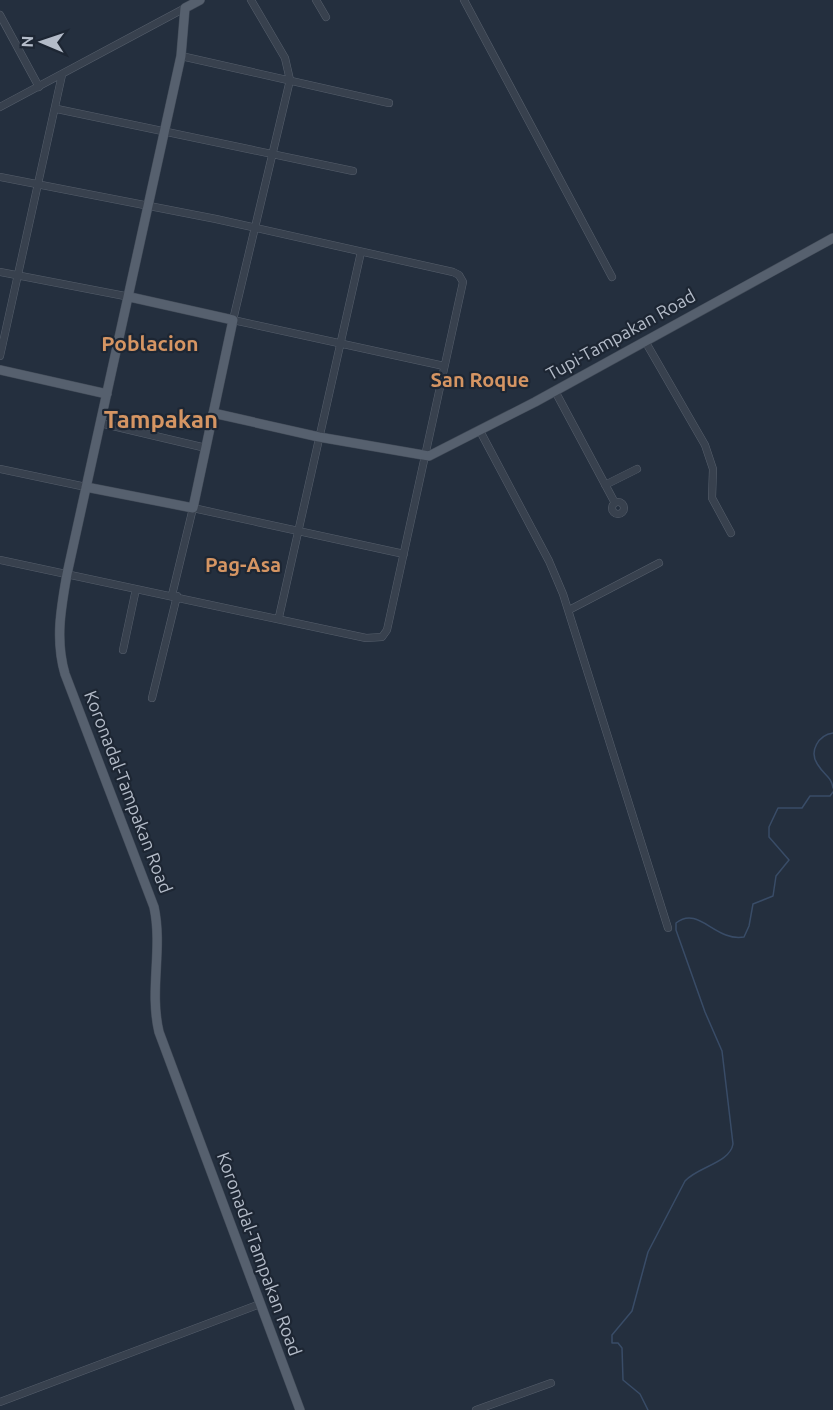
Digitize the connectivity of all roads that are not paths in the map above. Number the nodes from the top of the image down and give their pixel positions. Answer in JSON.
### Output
{"nodes":[{"id":1,"x":200,"y":0,"type":"edge"},
{"id":2,"x":250,"y":0,"type":"edge"},
{"id":3,"x":316,"y":0,"type":"edge"},
{"id":4,"x":464,"y":0,"type":"edge"},
{"id":5,"x":185,"y":8,"type":"junction"},
{"id":6,"x":0,"y":15,"type":"edge"},
{"id":7,"x":326,"y":17,"type":"dead end"},
{"id":8,"x":181,"y":56,"type":"junction"},
{"id":9,"x":62,"y":75,"type":"junction"},
{"id":10,"x":290,"y":81,"type":"junction"},
{"id":11,"x":39,"y":87,"type":"junction"},
{"id":12,"x":389,"y":103,"type":"dead end"},
{"id":13,"x":0,"y":108,"type":"edge"},
{"id":14,"x":57,"y":108,"type":"junction"},
{"id":15,"x":164,"y":130,"type":"junction"},
{"id":16,"x":273,"y":154,"type":"junction"},
{"id":17,"x":353,"y":171,"type":"dead end"},
{"id":18,"x":0,"y":177,"type":"edge"},
{"id":19,"x":38,"y":185,"type":"junction"},
{"id":20,"x":148,"y":206,"type":"junction"},
{"id":21,"x":255,"y":229,"type":"junction"},
{"id":22,"x":833,"y":238,"type":"edge"},
{"id":23,"x":361,"y":252,"type":"junction"},
{"id":24,"x":0,"y":272,"type":"edge"},
{"id":25,"x":19,"y":276,"type":"junction"},
{"id":26,"x":612,"y":277,"type":"dead end"},
{"id":27,"x":130,"y":297,"type":"junction"},
{"id":28,"x":233,"y":320,"type":"junction"},
{"id":29,"x":645,"y":341,"type":"junction"},
{"id":30,"x":341,"y":343,"type":"junction"},
{"id":31,"x":0,"y":356,"type":"edge"},
{"id":32,"x":444,"y":366,"type":"junction"},
{"id":33,"x":0,"y":370,"type":"edge"},
{"id":34,"x":555,"y":391,"type":"junction"},
{"id":35,"x":107,"y":394,"type":"junction"},
{"id":36,"x":213,"y":413,"type":"junction"},
{"id":37,"x":100,"y":423,"type":"junction"},
{"id":38,"x":480,"y":431,"type":"junction"},
{"id":39,"x":319,"y":437,"type":"junction"},
{"id":40,"x":206,"y":448,"type":"junction"},
{"id":41,"x":423,"y":457,"type":"junction"},
{"id":42,"x":0,"y":469,"type":"edge"},
{"id":43,"x":637,"y":470,"type":"dead end"},
{"id":44,"x":605,"y":485,"type":"junction"},
{"id":45,"x":86,"y":487,"type":"junction"},
{"id":46,"x":615,"y":503,"type":"dead end"},
{"id":47,"x":193,"y":508,"type":"junction"},
{"id":48,"x":300,"y":531,"type":"junction"},
{"id":49,"x":731,"y":533,"type":"dead end"},
{"id":50,"x":405,"y":554,"type":"junction"},
{"id":51,"x":0,"y":560,"type":"edge"},
{"id":52,"x":659,"y":563,"type":"dead end"},
{"id":53,"x":67,"y":574,"type":"junction"},
{"id":54,"x":136,"y":589,"type":"junction"},
{"id":55,"x":174,"y":595,"type":"junction"},
{"id":56,"x":569,"y":610,"type":"junction"},
{"id":57,"x":279,"y":617,"type":"junction"},
{"id":58,"x":123,"y":650,"type":"dead end"},
{"id":59,"x":152,"y":698,"type":"dead end"},
{"id":60,"x":668,"y":928,"type":"dead end"},
{"id":61,"x":260,"y":1304,"type":"junction"},
{"id":62,"x":551,"y":1383,"type":"dead end"},
{"id":63,"x":0,"y":1402,"type":"edge"},
{"id":64,"x":300,"y":1410,"type":"edge"},
{"id":65,"x":476,"y":1410,"type":"edge"}],
"edges":[{"from":1,"to":5,"type":"main road"},
{"from":2,"to":10,"type":"street"},
{"from":3,"to":7,"type":"street"},
{"from":4,"to":26,"type":"street"},
{"from":5,"to":8,"type":"main road","name":"Koronadal-Tampakan Road"},
{"from":5,"to":9,"type":"street"},
{"from":6,"to":11,"type":"street"},
{"from":8,"to":10,"type":"street"},
{"from":8,"to":15,"type":"main road","name":"Koronadal-Tampakan Road"},
{"from":9,"to":11,"type":"street"},
{"from":9,"to":14,"type":"street"},
{"from":10,"to":12,"type":"street"},
{"from":10,"to":16,"type":"street"},
{"from":11,"to":13,"type":"street"},
{"from":14,"to":15,"type":"street"},
{"from":14,"to":19,"type":"street"},
{"from":15,"to":16,"type":"street"},
{"from":15,"to":20,"type":"main road","name":"Koronadal-Tampakan Road"},
{"from":16,"to":17,"type":"street"},
{"from":16,"to":21,"type":"street"},
{"from":18,"to":19,"type":"street"},
{"from":19,"to":20,"type":"street"},
{"from":19,"to":25,"type":"street"},
{"from":20,"to":21,"type":"street"},
{"from":20,"to":27,"type":"main road","name":"Koronadal-Tampakan Road"},
{"from":21,"to":23,"type":"street"},
{"from":21,"to":28,"type":"street"},
{"from":22,"to":29,"type":"main road","name":"Tupi-Tampakan Road"},
{"from":23,"to":30,"type":"street"},
{"from":23,"to":32,"type":"street"},
{"from":24,"to":25,"type":"street"},
{"from":25,"to":27,"type":"street"},
{"from":25,"to":31,"type":"street"},
{"from":27,"to":28,"type":"main road"},
{"from":27,"to":35,"type":"main road","name":"Koronadal-Tampakan Road"},
{"from":28,"to":30,"type":"street"},
{"from":28,"to":36,"type":"main road"},
{"from":29,"to":34,"type":"main road","name":"Tupi-Tampakan Road"},
{"from":29,"to":49,"type":"street"},
{"from":30,"to":32,"type":"street"},
{"from":30,"to":39,"type":"street"},
{"from":32,"to":41,"type":"street"},
{"from":33,"to":35,"type":"main road"},
{"from":34,"to":38,"type":"main road","name":"Tupi-Tampakan Road"},
{"from":34,"to":44,"type":"street"},
{"from":35,"to":37,"type":"main road","name":"Koronadal-Tampakan Road"},
{"from":36,"to":39,"type":"main road"},
{"from":36,"to":40,"type":"main road"},
{"from":37,"to":40,"type":"street"},
{"from":37,"to":45,"type":"main road","name":"Koronadal-Tampakan Road"},
{"from":38,"to":41,"type":"main road","name":"Tupi-Tampakan Road"},
{"from":38,"to":56,"type":"street"},
{"from":39,"to":41,"type":"main road"},
{"from":39,"to":48,"type":"street"},
{"from":40,"to":47,"type":"main road"},
{"from":41,"to":50,"type":"street"},
{"from":42,"to":45,"type":"street"},
{"from":43,"to":44,"type":"street"},
{"from":44,"to":46,"type":"street"},
{"from":45,"to":47,"type":"main road"},
{"from":45,"to":53,"type":"main road","name":"Koronadal-Tampakan Road"},
{"from":47,"to":48,"type":"street"},
{"from":47,"to":55,"type":"street"},
{"from":48,"to":50,"type":"street"},
{"from":48,"to":57,"type":"street"},
{"from":50,"to":57,"type":"street"},
{"from":51,"to":53,"type":"street"},
{"from":52,"to":56,"type":"street"},
{"from":53,"to":54,"type":"street"},
{"from":53,"to":61,"type":"main road","name":"Koronadal-Tampakan Road"},
{"from":54,"to":55,"type":"street"},
{"from":54,"to":58,"type":"street"},
{"from":55,"to":57,"type":"street"},
{"from":55,"to":59,"type":"street"},
{"from":56,"to":60,"type":"street"},
{"from":61,"to":63,"type":"street"},
{"from":61,"to":64,"type":"main road","name":"Koronadal-Tampakan Road"},
{"from":62,"to":65,"type":"street"}]}
